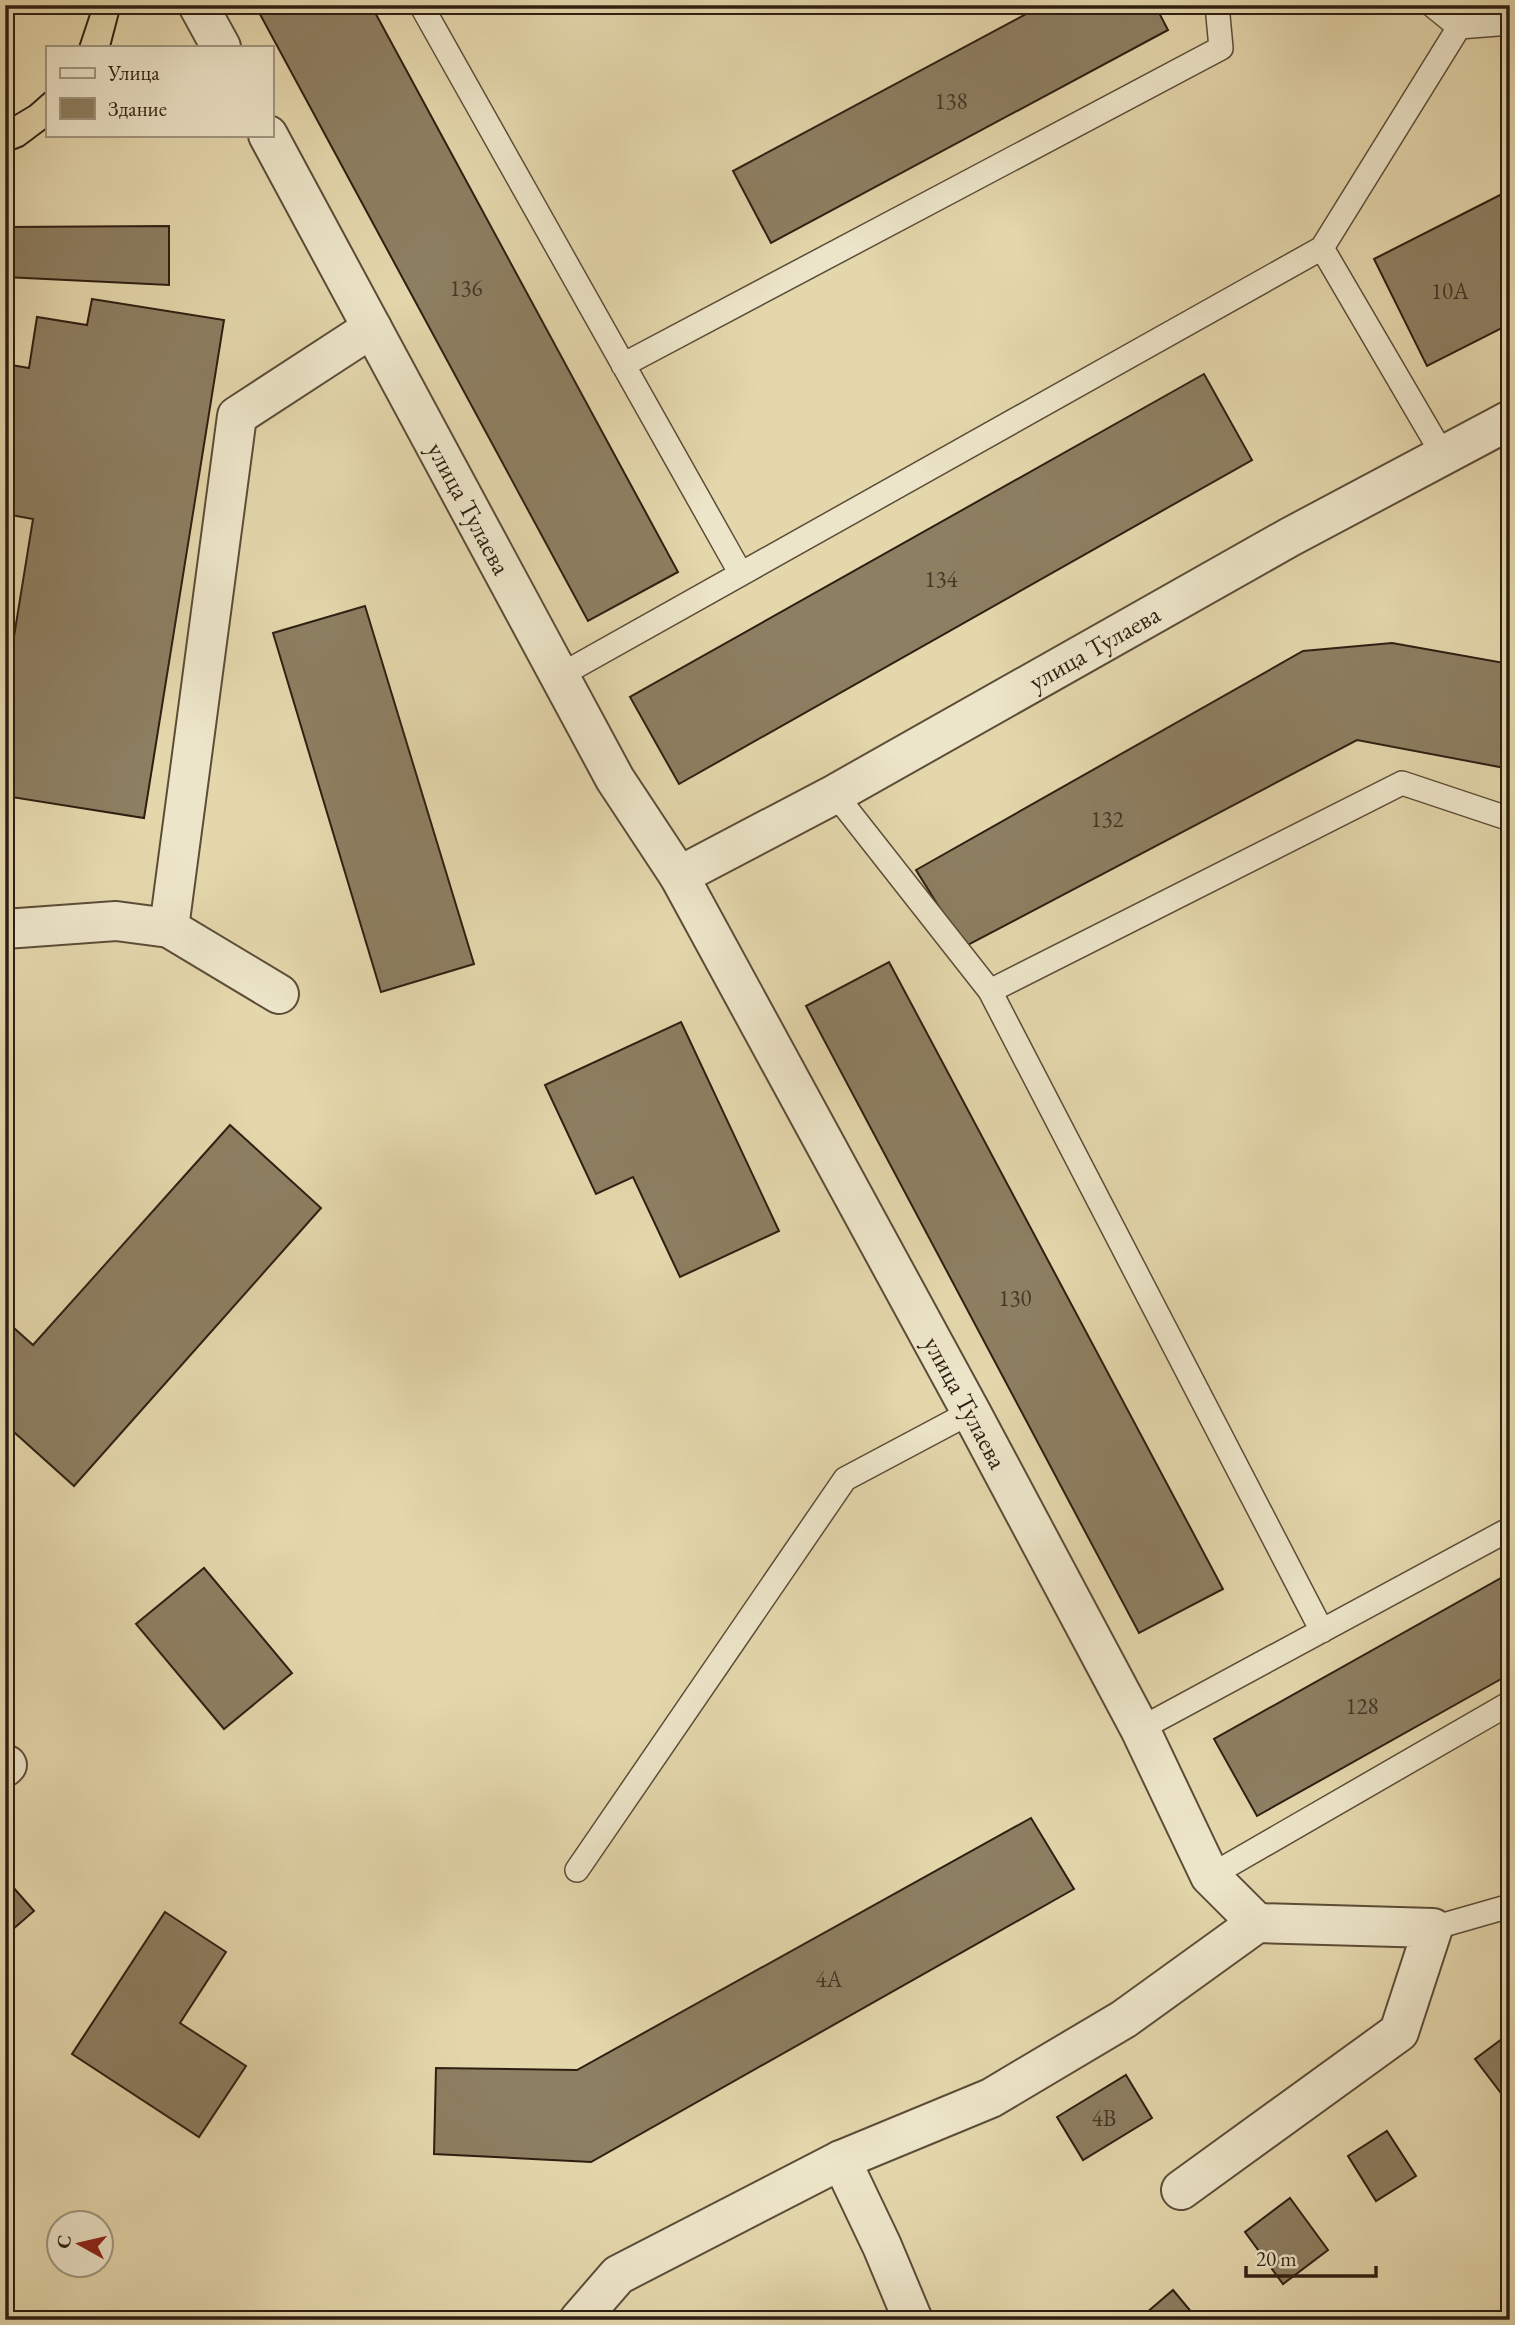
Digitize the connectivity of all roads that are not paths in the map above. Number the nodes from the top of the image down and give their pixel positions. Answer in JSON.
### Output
{"nodes":[{"id":1,"x":198,"y":5,"type":"edge"},
{"id":2,"x":421,"y":5,"type":"edge"},
{"id":3,"x":1217,"y":5,"type":"edge"},
{"id":4,"x":1432,"y":5,"type":"edge"},
{"id":5,"x":1510,"y":23,"type":"edge"},
{"id":6,"x":1459,"y":27,"type":"junction"},
{"id":7,"x":220,"y":46,"type":"edge"},
{"id":8,"x":269,"y":136,"type":"edge"},
{"id":9,"x":1322,"y":248,"type":"junction"},
{"id":10,"x":372,"y":328,"type":"junction"},
{"id":11,"x":623,"y":365,"type":"junction"},
{"id":12,"x":1510,"y":420,"type":"edge"},
{"id":13,"x":1443,"y":456,"type":"junction"},
{"id":14,"x":741,"y":574,"type":"junction"},
{"id":15,"x":559,"y":676,"type":"junction"},
{"id":16,"x":835,"y":794,"type":"junction"},
{"id":17,"x":1510,"y":819,"type":"edge"},
{"id":18,"x":680,"y":876,"type":"junction"},
{"id":19,"x":169,"y":928,"type":"junction"},
{"id":20,"x":5,"y":929,"type":"edge"},
{"id":21,"x":990,"y":991,"type":"junction"},
{"id":22,"x":279,"y":994,"type":"dead end"},
{"id":23,"x":971,"y":1412,"type":"junction"},
{"id":24,"x":1510,"y":1529,"type":"edge"},
{"id":25,"x":1322,"y":1631,"type":"junction"},
{"id":26,"x":1510,"y":1703,"type":"edge"},
{"id":27,"x":1140,"y":1729,"type":"junction"},
{"id":28,"x":577,"y":1870,"type":"dead end"},
{"id":29,"x":1210,"y":1876,"type":"junction"},
{"id":30,"x":1510,"y":1906,"type":"edge"},
{"id":31,"x":1258,"y":1923,"type":"junction"},
{"id":32,"x":1433,"y":1928,"type":"junction"},
{"id":33,"x":841,"y":2160,"type":"junction"},
{"id":34,"x":1181,"y":2190,"type":"dead end"},
{"id":35,"x":579,"y":2320,"type":"edge"},
{"id":36,"x":913,"y":2320,"type":"edge"}],
"edges":[{"from":1,"to":7,"type":"street"},
{"from":2,"to":11,"type":"lane"},
{"from":3,"to":11,"type":"lane"},
{"from":4,"to":6,"type":"lane"},
{"from":5,"to":6,"type":"lane"},
{"from":6,"to":9,"type":"lane"},
{"from":8,"to":10,"type":"street","name":"улица Тулаева"},
{"from":9,"to":13,"type":"lane"},
{"from":9,"to":14,"type":"lane"},
{"from":10,"to":15,"type":"street","name":"улица Тулаева"},
{"from":10,"to":19,"type":"street"},
{"from":11,"to":14,"type":"lane"},
{"from":12,"to":13,"type":"street","name":"улица Тулаева"},
{"from":13,"to":16,"type":"street","name":"улица Тулаева"},
{"from":14,"to":15,"type":"lane"},
{"from":15,"to":18,"type":"street","name":"улица Тулаева"},
{"from":16,"to":18,"type":"street","name":"улица Тулаева"},
{"from":16,"to":21,"type":"lane"},
{"from":17,"to":21,"type":"lane"},
{"from":18,"to":23,"type":"street","name":"улица Тулаева"},
{"from":19,"to":20,"type":"street"},
{"from":19,"to":22,"type":"street"},
{"from":21,"to":25,"type":"lane"},
{"from":23,"to":27,"type":"street","name":"улица Тулаева"},
{"from":23,"to":28,"type":"lane"},
{"from":24,"to":25,"type":"lane"},
{"from":25,"to":27,"type":"lane"},
{"from":26,"to":29,"type":"lane"},
{"from":27,"to":29,"type":"street","name":"улица Тулаева"},
{"from":29,"to":31,"type":"street","name":"улица Тулаева"},
{"from":30,"to":32,"type":"lane"},
{"from":31,"to":32,"type":"street"},
{"from":31,"to":33,"type":"street"},
{"from":32,"to":34,"type":"street"},
{"from":33,"to":35,"type":"street"},
{"from":33,"to":36,"type":"street"}]}
